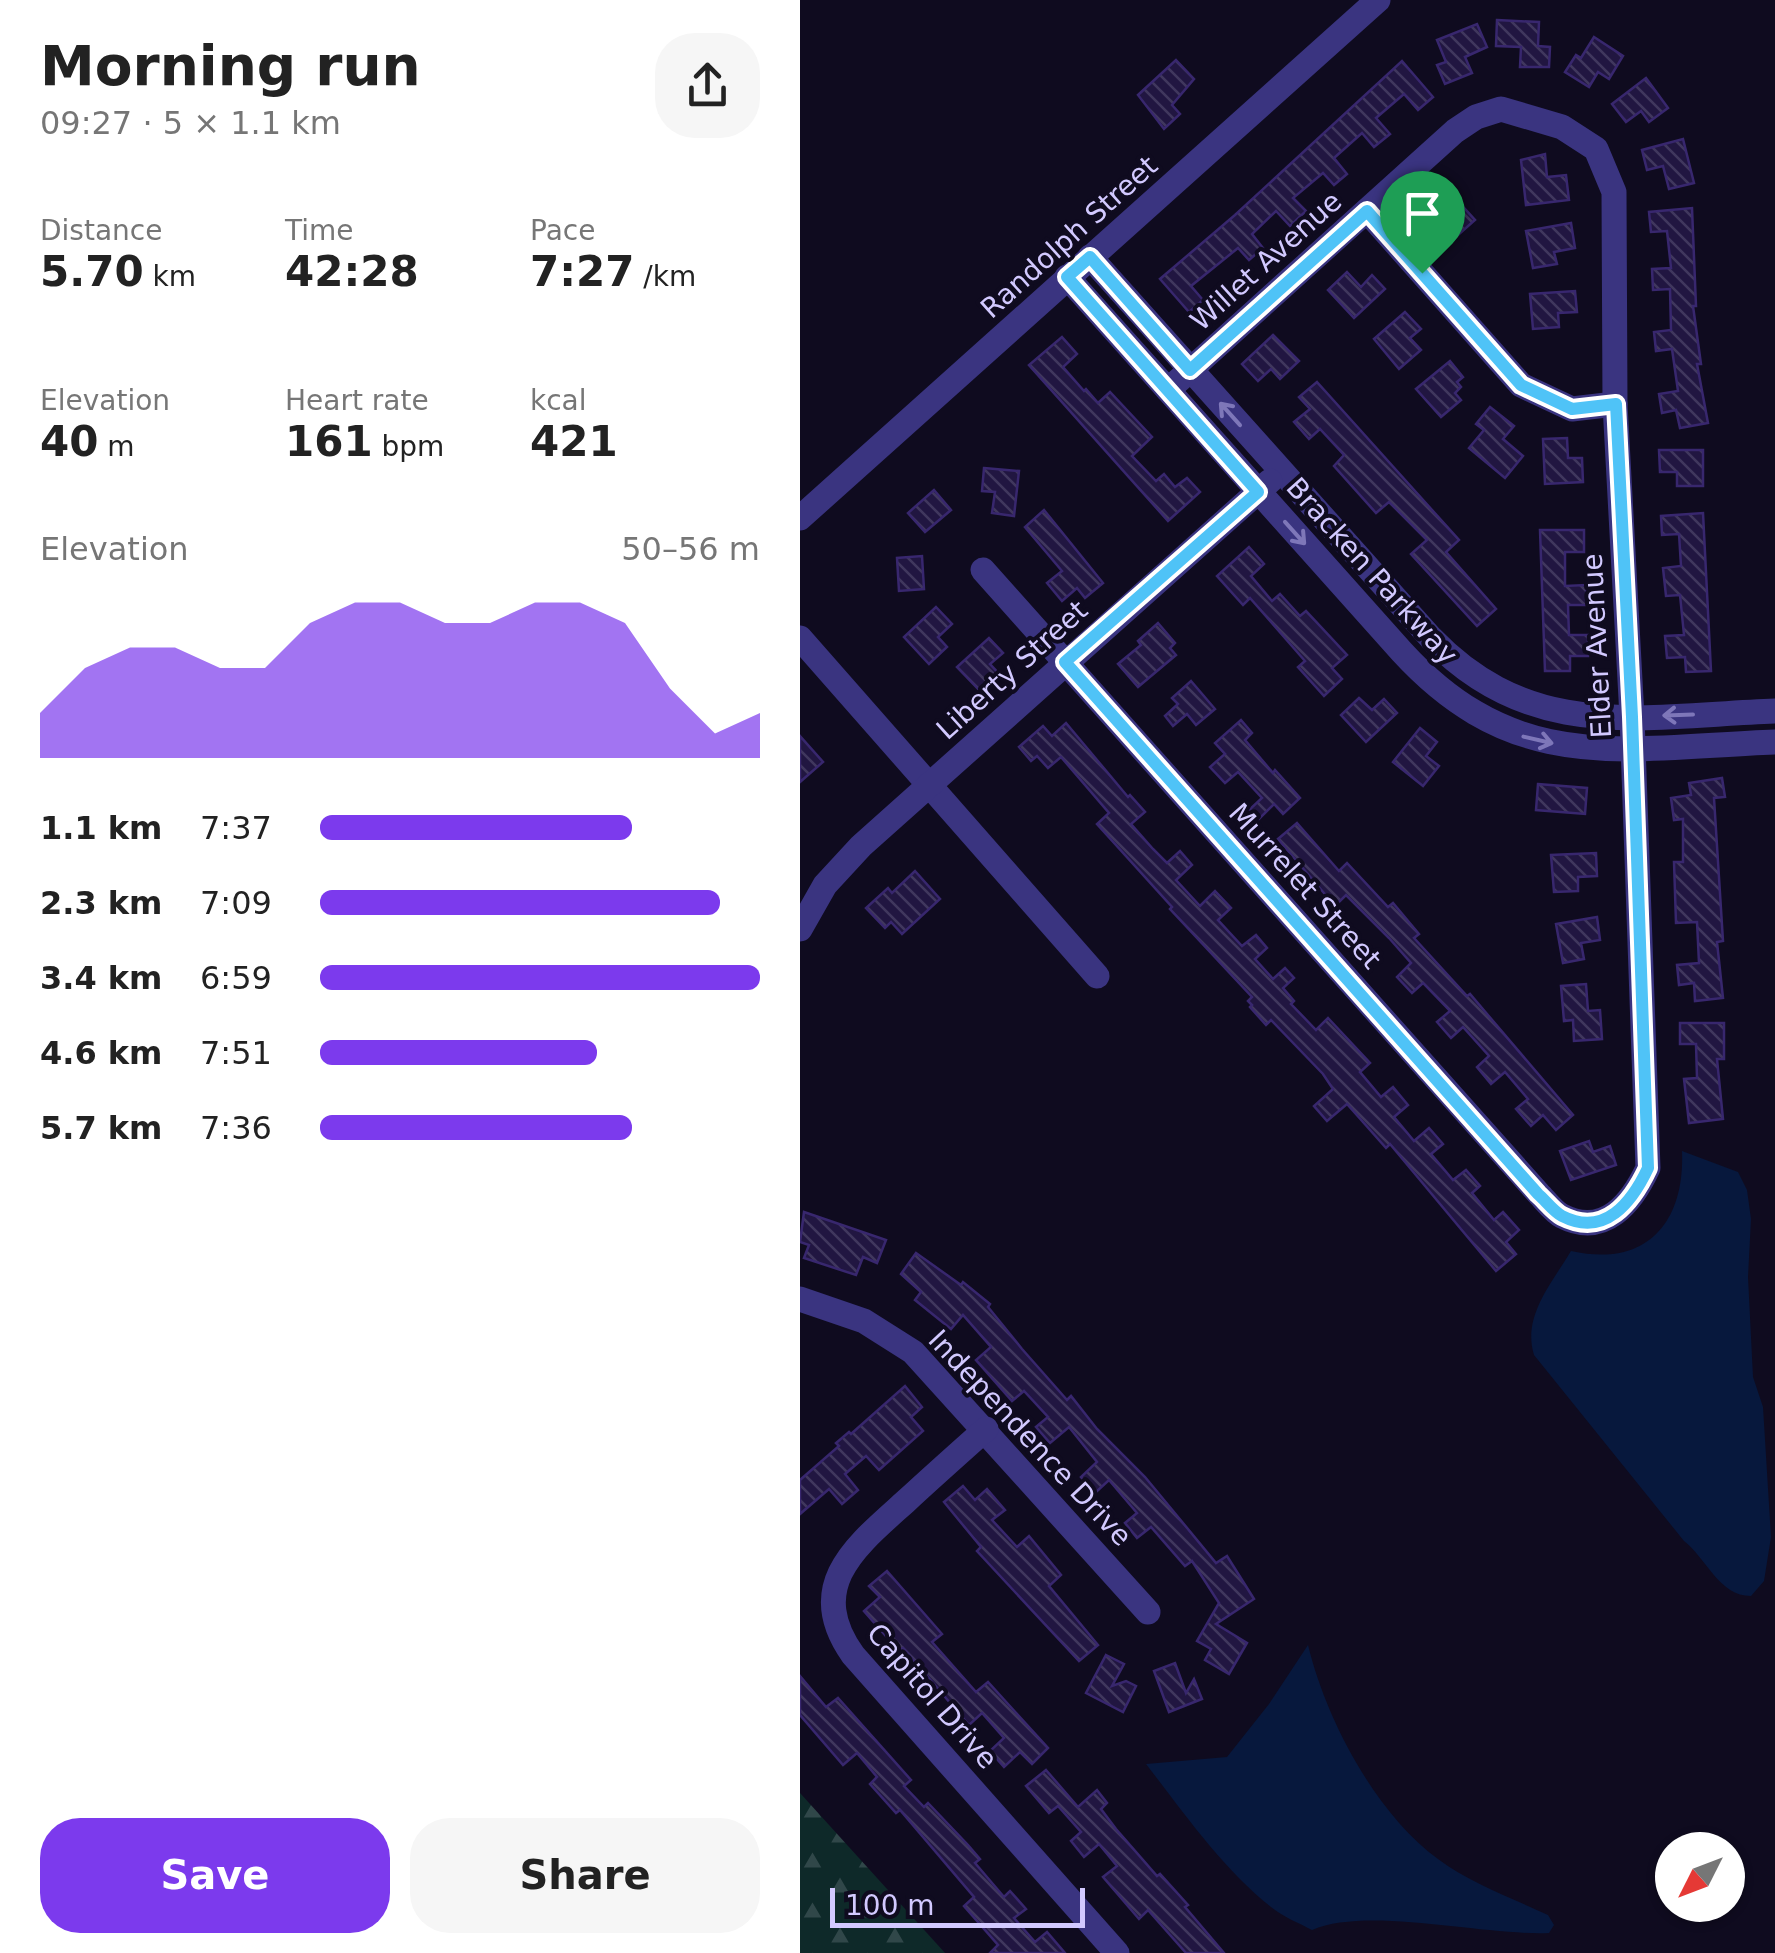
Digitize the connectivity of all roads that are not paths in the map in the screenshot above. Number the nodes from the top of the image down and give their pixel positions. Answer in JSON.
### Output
{"nodes":[{"id":1,"x":1378,"y":0,"type":"edge"},
{"id":2,"x":1501,"y":109,"type":"joint"},
{"id":3,"x":1367,"y":211,"type":"junction"},
{"id":4,"x":1090,"y":257,"type":"junction"},
{"id":5,"x":1067,"y":277,"type":"junction"},
{"id":6,"x":1190,"y":370,"type":"junction"},
{"id":7,"x":1168,"y":390,"type":"junction"},
{"id":8,"x":1616,"y":404,"type":"junction"},
{"id":9,"x":1282,"y":471,"type":"junction"},
{"id":10,"x":1258,"y":492,"type":"junction"},
{"id":11,"x":800,"y":518,"type":"edge"},
{"id":12,"x":983,"y":570,"type":"dead end"},
{"id":13,"x":800,"y":638,"type":"edge"},
{"id":14,"x":1065,"y":662,"type":"junction"},
{"id":15,"x":1775,"y":712,"type":"edge"},
{"id":16,"x":1632,"y":717,"type":"junction"},
{"id":17,"x":1775,"y":742,"type":"edge"},
{"id":18,"x":1632,"y":747,"type":"junction"},
{"id":19,"x":929,"y":785,"type":"junction"},
{"id":20,"x":800,"y":929,"type":"edge"},
{"id":21,"x":1098,"y":976,"type":"dead end"},
{"id":22,"x":1594,"y":1223,"type":"joint"},
{"id":23,"x":800,"y":1299,"type":"edge"},
{"id":24,"x":986,"y":1429,"type":"junction"},
{"id":25,"x":1148,"y":1612,"type":"dead end"},
{"id":26,"x":1117,"y":1953,"type":"edge"}],
"edges":[{"from":1,"to":4,"type":"street","name":"Randolph Street"},
{"from":2,"to":3,"type":"street","name":"Willet Avenue"},
{"from":2,"to":8,"type":"street","name":"Elder Avenue"},
{"from":3,"to":6,"type":"street","name":"Willet Avenue"},
{"from":3,"to":8,"type":"street"},
{"from":4,"to":5,"type":"street","name":"Randolph Street"},
{"from":4,"to":6,"type":"street","name":"Bracken Parkway"},
{"from":5,"to":7,"type":"street","name":"Bracken Parkway"},
{"from":5,"to":11,"type":"street","name":"Randolph Street"},
{"from":6,"to":7,"type":"street","name":"Willet Avenue"},
{"from":9,"to":6,"type":"street","name":"Bracken Parkway","one_way":true},
{"from":7,"to":10,"type":"street","name":"Bracken Parkway"},
{"from":8,"to":16,"type":"street","name":"Elder Avenue"},
{"from":9,"to":10,"type":"street","name":"Liberty Street"},
{"from":9,"to":16,"type":"street","name":"Bracken Parkway"},
{"from":10,"to":14,"type":"street","name":"Liberty Street"},
{"from":10,"to":18,"type":"street","name":"Bracken Parkway","one_way":true},
{"from":12,"to":14,"type":"street","name":"Murrelet Street"},
{"from":13,"to":19,"type":"street"},
{"from":14,"to":19,"type":"street","name":"Liberty Street"},
{"from":14,"to":22,"type":"street","name":"Murrelet Street"},
{"from":15,"to":16,"type":"street","name":"Bracken Parkway","one_way":true},
{"from":16,"to":18,"type":"street","name":"Elder Avenue"},
{"from":17,"to":18,"type":"street","name":"Bracken Parkway"},
{"from":18,"to":22,"type":"street","name":"Elder Avenue"},
{"from":19,"to":20,"type":"street","name":"Liberty Street"},
{"from":19,"to":21,"type":"street"},
{"from":23,"to":24,"type":"street","name":"Independence Drive"},
{"from":24,"to":25,"type":"street","name":"Independence Drive"},
{"from":24,"to":26,"type":"street","name":"Capitol Drive"}]}
